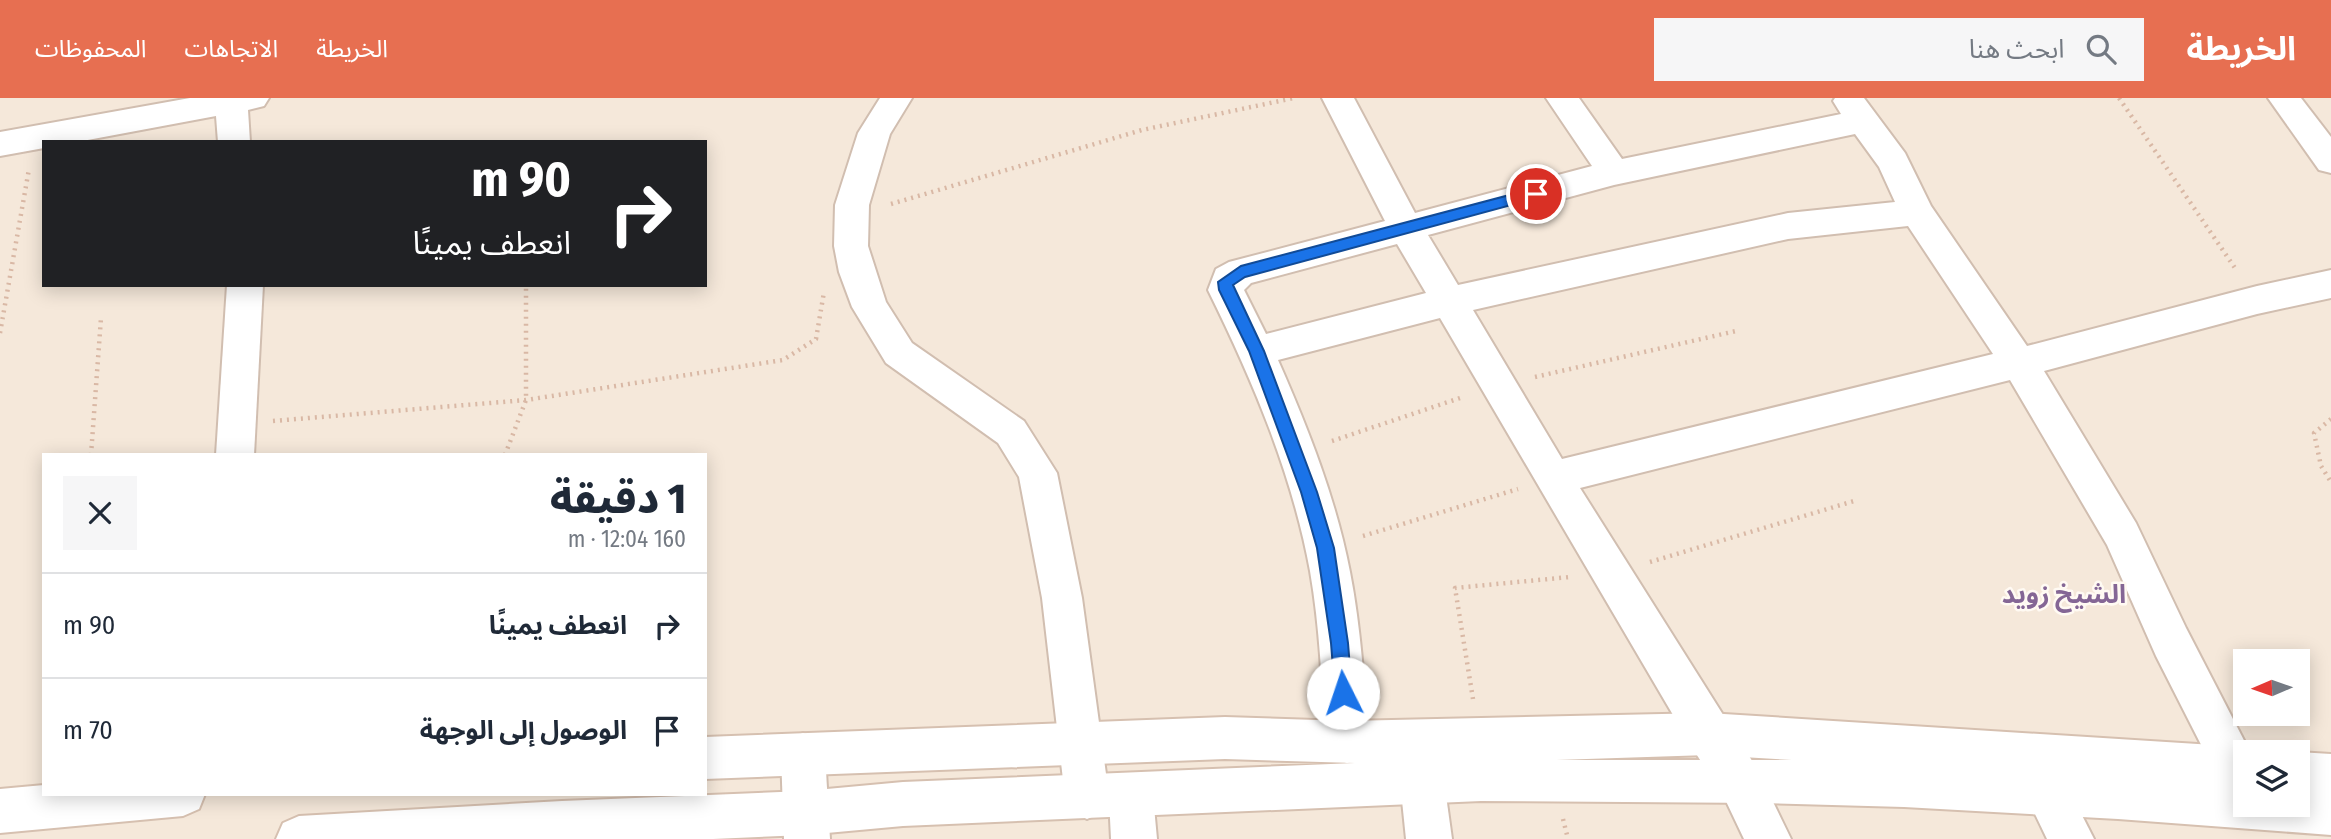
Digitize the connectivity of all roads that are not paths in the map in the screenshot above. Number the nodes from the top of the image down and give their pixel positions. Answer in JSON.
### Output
{"nodes":[{"id":1,"x":896,"y":98,"type":"edge"},
{"id":2,"x":1338,"y":98,"type":"edge"},
{"id":3,"x":1562,"y":98,"type":"edge"},
{"id":4,"x":2284,"y":98,"type":"edge"},
{"id":5,"x":238,"y":99,"type":"edge"},
{"id":6,"x":1855,"y":110,"type":"edge"},
{"id":7,"x":234,"y":140,"type":"edge"},
{"id":8,"x":0,"y":144,"type":"edge"},
{"id":9,"x":2331,"y":161,"type":"edge"},
{"id":10,"x":1614,"y":173,"type":"junction"},
{"id":11,"x":1917,"y":212,"type":"junction"},
{"id":12,"x":1405,"y":227,"type":"junction"},
{"id":13,"x":2331,"y":284,"type":"edge"},
{"id":14,"x":245,"y":287,"type":"edge"},
{"id":15,"x":1450,"y":301,"type":"junction"},
{"id":16,"x":1256,"y":351,"type":"junction"},
{"id":17,"x":2019,"y":363,"type":"junction"},
{"id":18,"x":236,"y":439,"type":"edge"},
{"id":19,"x":1553,"y":478,"type":"junction"},
{"id":20,"x":1708,"y":734,"type":"junction"},
{"id":21,"x":1081,"y":742,"type":"junction"},
{"id":22,"x":1347,"y":742,"type":"junction"},
{"id":23,"x":803,"y":754,"type":"junction"},
{"id":24,"x":2233,"y":754,"type":"edge"},
{"id":25,"x":707,"y":758,"type":"edge"},
{"id":26,"x":2233,"y":767,"type":"edge"},
{"id":27,"x":2310,"y":774,"type":"edge"},
{"id":28,"x":2331,"y":776,"type":"edge"},
{"id":29,"x":1422,"y":781,"type":"junction"},
{"id":30,"x":1740,"y":782,"type":"junction"},
{"id":31,"x":2047,"y":793,"type":"junction"},
{"id":32,"x":161,"y":796,"type":"edge"},
{"id":33,"x":1131,"y":796,"type":"junction"},
{"id":34,"x":1087,"y":797,"type":"junction"},
{"id":35,"x":0,"y":811,"type":"edge"},
{"id":36,"x":2331,"y":813,"type":"edge"},
{"id":37,"x":806,"y":826,"type":"edge"},
{"id":38,"x":362,"y":837,"type":"edge"},
{"id":39,"x":299,"y":839,"type":"edge"},
{"id":40,"x":1134,"y":839,"type":"edge"},
{"id":41,"x":1429,"y":839,"type":"edge"},
{"id":42,"x":1768,"y":839,"type":"edge"},
{"id":43,"x":2071,"y":839,"type":"edge"}],
"edges":[{"from":1,"to":21,"type":"street"},
{"from":2,"to":12,"type":"street"},
{"from":3,"to":10,"type":"street"},
{"from":4,"to":9,"type":"street"},
{"from":5,"to":7,"type":"street"},
{"from":5,"to":8,"type":"street"},
{"from":6,"to":10,"type":"street"},
{"from":6,"to":11,"type":"street"},
{"from":10,"to":12,"type":"street"},
{"from":11,"to":15,"type":"street"},
{"from":11,"to":17,"type":"street"},
{"from":12,"to":15,"type":"street"},
{"from":12,"to":16,"type":"street"},
{"from":13,"to":17,"type":"street"},
{"from":14,"to":18,"type":"street"},
{"from":15,"to":16,"type":"street"},
{"from":15,"to":19,"type":"street"},
{"from":16,"to":22,"type":"street"},
{"from":17,"to":19,"type":"street"},
{"from":17,"to":24,"type":"street"},
{"from":19,"to":20,"type":"street"},
{"from":20,"to":22,"type":"street"},
{"from":20,"to":26,"type":"street"},
{"from":20,"to":30,"type":"street"},
{"from":21,"to":22,"type":"street"},
{"from":21,"to":23,"type":"street"},
{"from":21,"to":34,"type":"street"},
{"from":23,"to":25,"type":"street"},
{"from":23,"to":37,"type":"street"},
{"from":27,"to":28,"type":"street"},
{"from":29,"to":30,"type":"street"},
{"from":29,"to":33,"type":"street"},
{"from":29,"to":41,"type":"street"},
{"from":30,"to":31,"type":"street"},
{"from":30,"to":42,"type":"street"},
{"from":31,"to":36,"type":"street"},
{"from":31,"to":43,"type":"street"},
{"from":32,"to":35,"type":"street"},
{"from":33,"to":34,"type":"street"},
{"from":33,"to":40,"type":"street"},
{"from":34,"to":37,"type":"street"},
{"from":37,"to":38,"type":"street"},
{"from":38,"to":39,"type":"street"}]}
